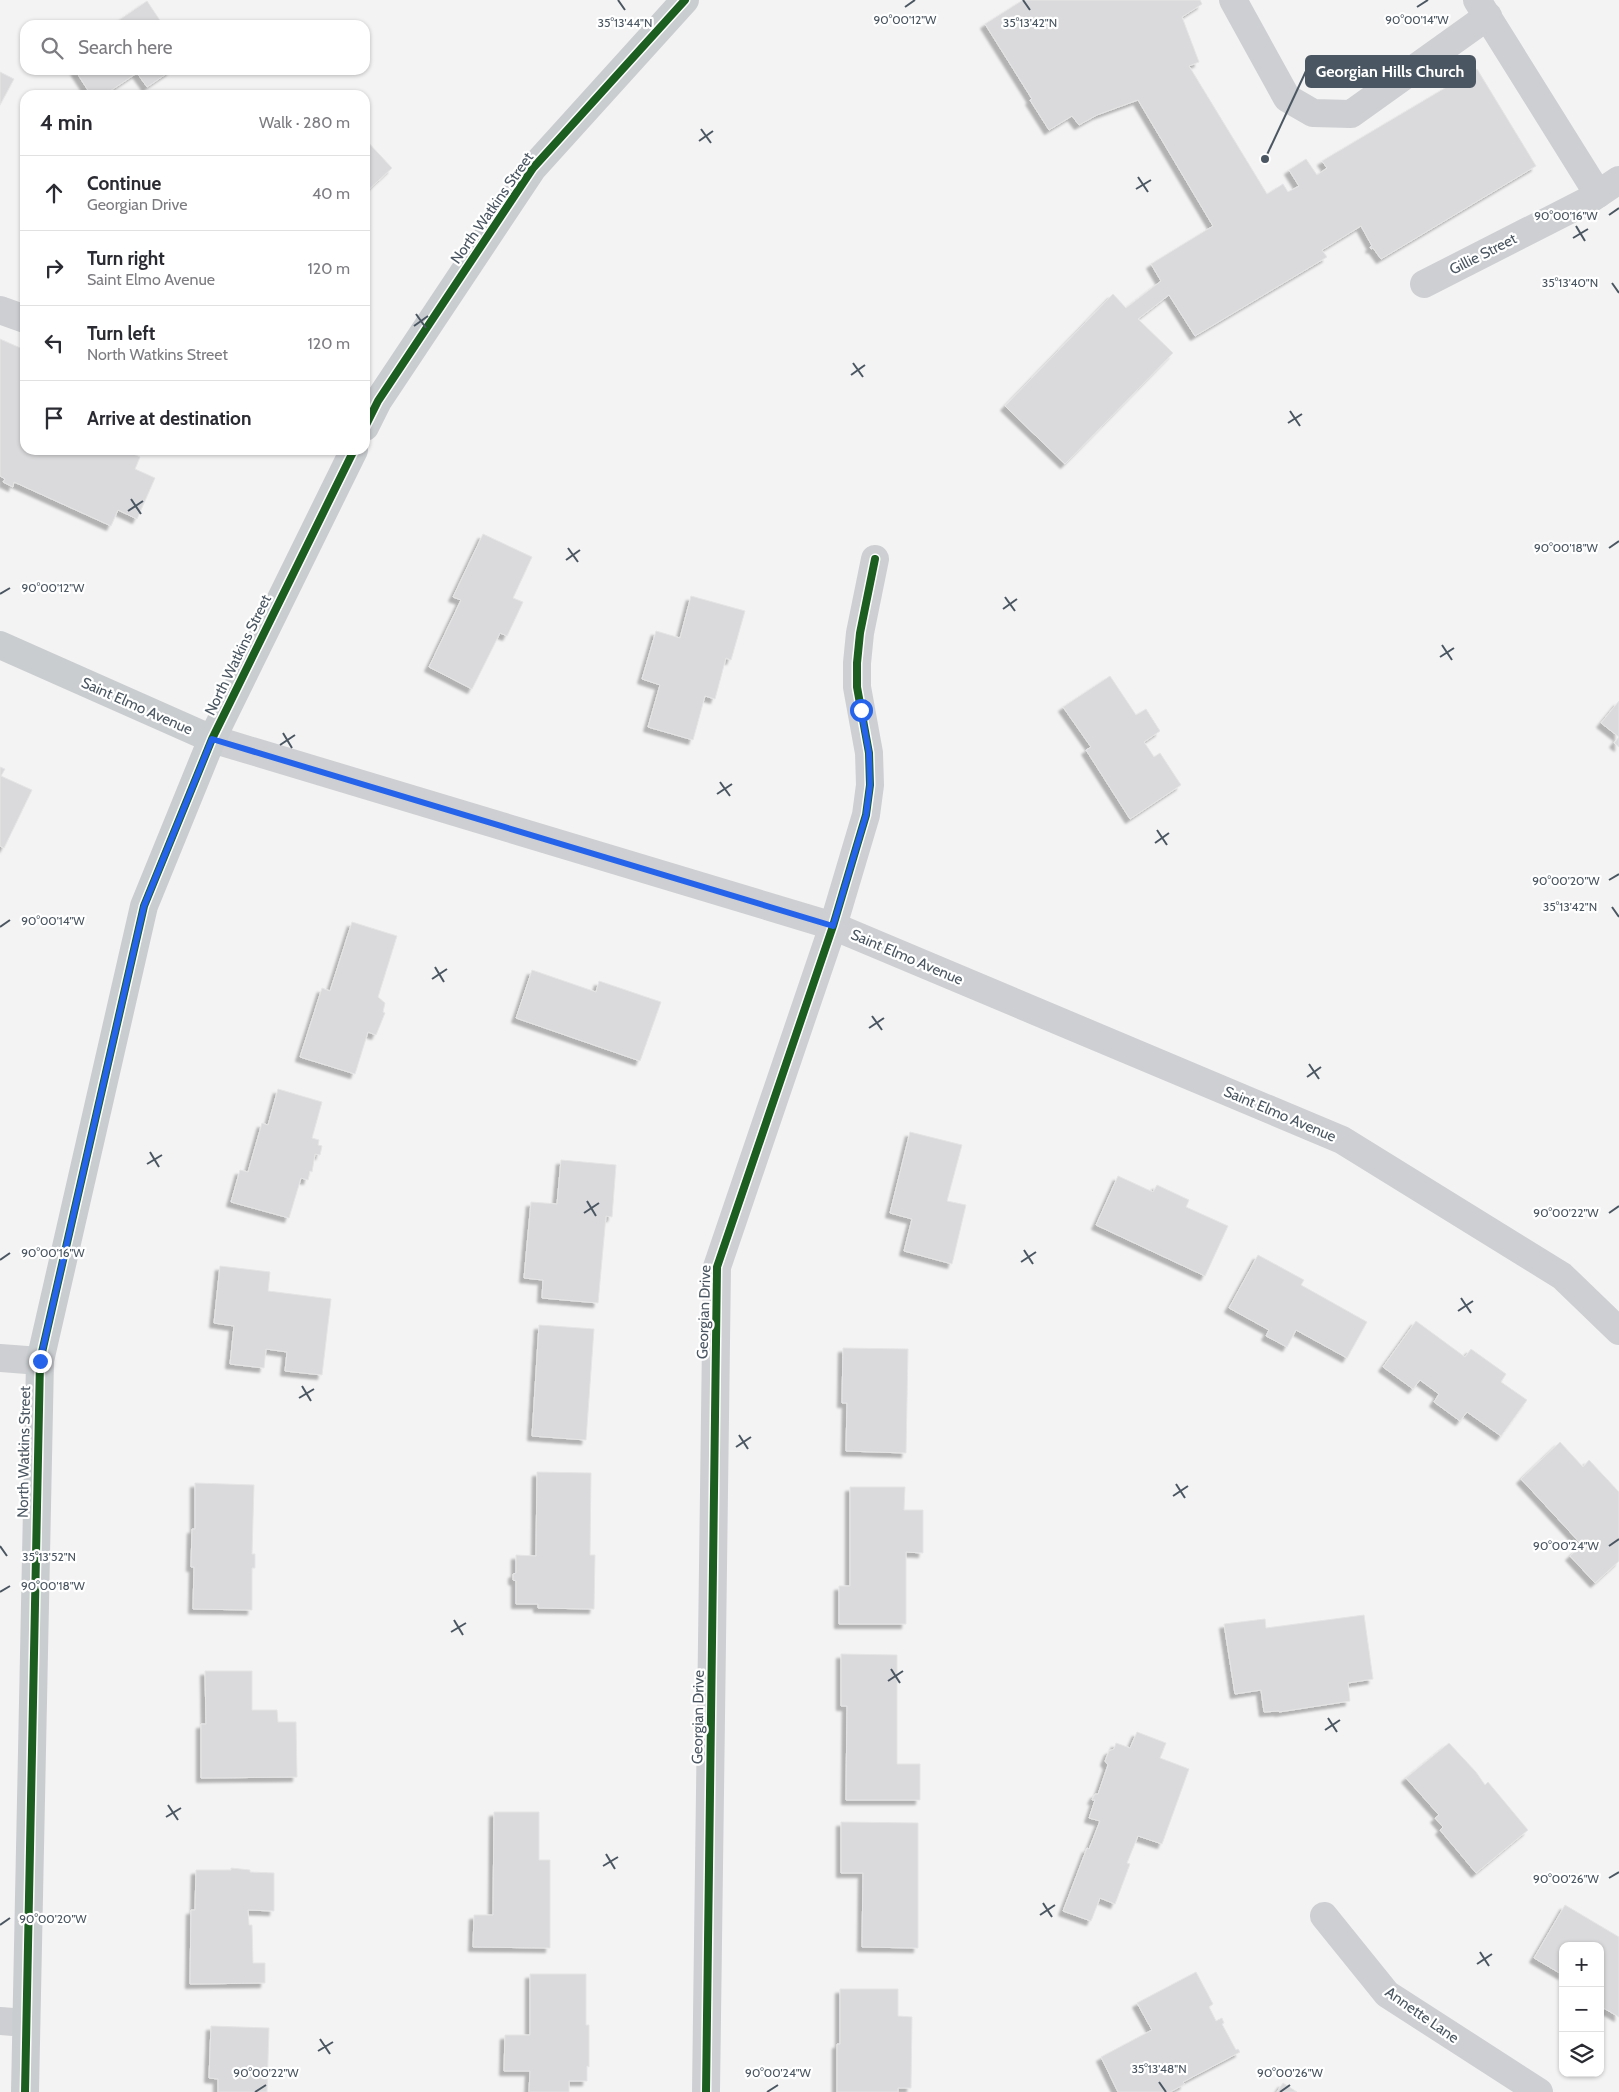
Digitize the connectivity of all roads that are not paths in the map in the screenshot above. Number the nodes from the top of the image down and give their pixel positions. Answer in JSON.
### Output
{"nodes":[{"id":1,"x":685,"y":0,"type":"edge"},
{"id":2,"x":1233,"y":0,"type":"edge"},
{"id":3,"x":1483,"y":8,"type":"edge"},
{"id":4,"x":1609,"y":187,"type":"edge"},
{"id":5,"x":1424,"y":284,"type":"dead end"},
{"id":6,"x":0,"y":310,"type":"edge"},
{"id":7,"x":20,"y":317,"type":"edge"},
{"id":8,"x":370,"y":417,"type":"edge"},
{"id":9,"x":352,"y":455,"type":"edge"},
{"id":10,"x":876,"y":559,"type":"dead end"},
{"id":11,"x":0,"y":645,"type":"edge"},
{"id":12,"x":212,"y":739,"type":"junction"},
{"id":13,"x":833,"y":926,"type":"junction"},
{"id":14,"x":1619,"y":1331,"type":"edge"},
{"id":15,"x":0,"y":1358,"type":"edge"},
{"id":16,"x":40,"y":1361,"type":"junction"},
{"id":17,"x":1324,"y":1916,"type":"dead end"},
{"id":18,"x":13,"y":2022,"type":"edge"},
{"id":19,"x":25,"y":2092,"type":"edge"},
{"id":20,"x":706,"y":2092,"type":"edge"},
{"id":21,"x":1539,"y":2092,"type":"edge"}],
"edges":[{"from":1,"to":8,"type":"main road","name":"North Watkins Street"},
{"from":2,"to":3,"type":"street"},
{"from":3,"to":4,"type":"street"},
{"from":4,"to":5,"type":"street","name":"Gillie Street"},
{"from":6,"to":7,"type":"street"},
{"from":9,"to":12,"type":"main road","name":"North Watkins Street"},
{"from":10,"to":13,"type":"street","name":"Georgian Drive"},
{"from":11,"to":12,"type":"main road","name":"Saint Elmo Avenue"},
{"from":12,"to":13,"type":"street","name":"Saint Elmo Avenue"},
{"from":12,"to":16,"type":"main road","name":"North Watkins Street"},
{"from":13,"to":14,"type":"street","name":"Saint Elmo Avenue"},
{"from":13,"to":20,"type":"street","name":"Georgian Drive"},
{"from":15,"to":16,"type":"street"},
{"from":16,"to":18,"type":"main road","name":"North Watkins Street"},
{"from":17,"to":21,"type":"street","name":"Annette Lane"},
{"from":18,"to":19,"type":"main road","name":"North Watkins Street"}]}
